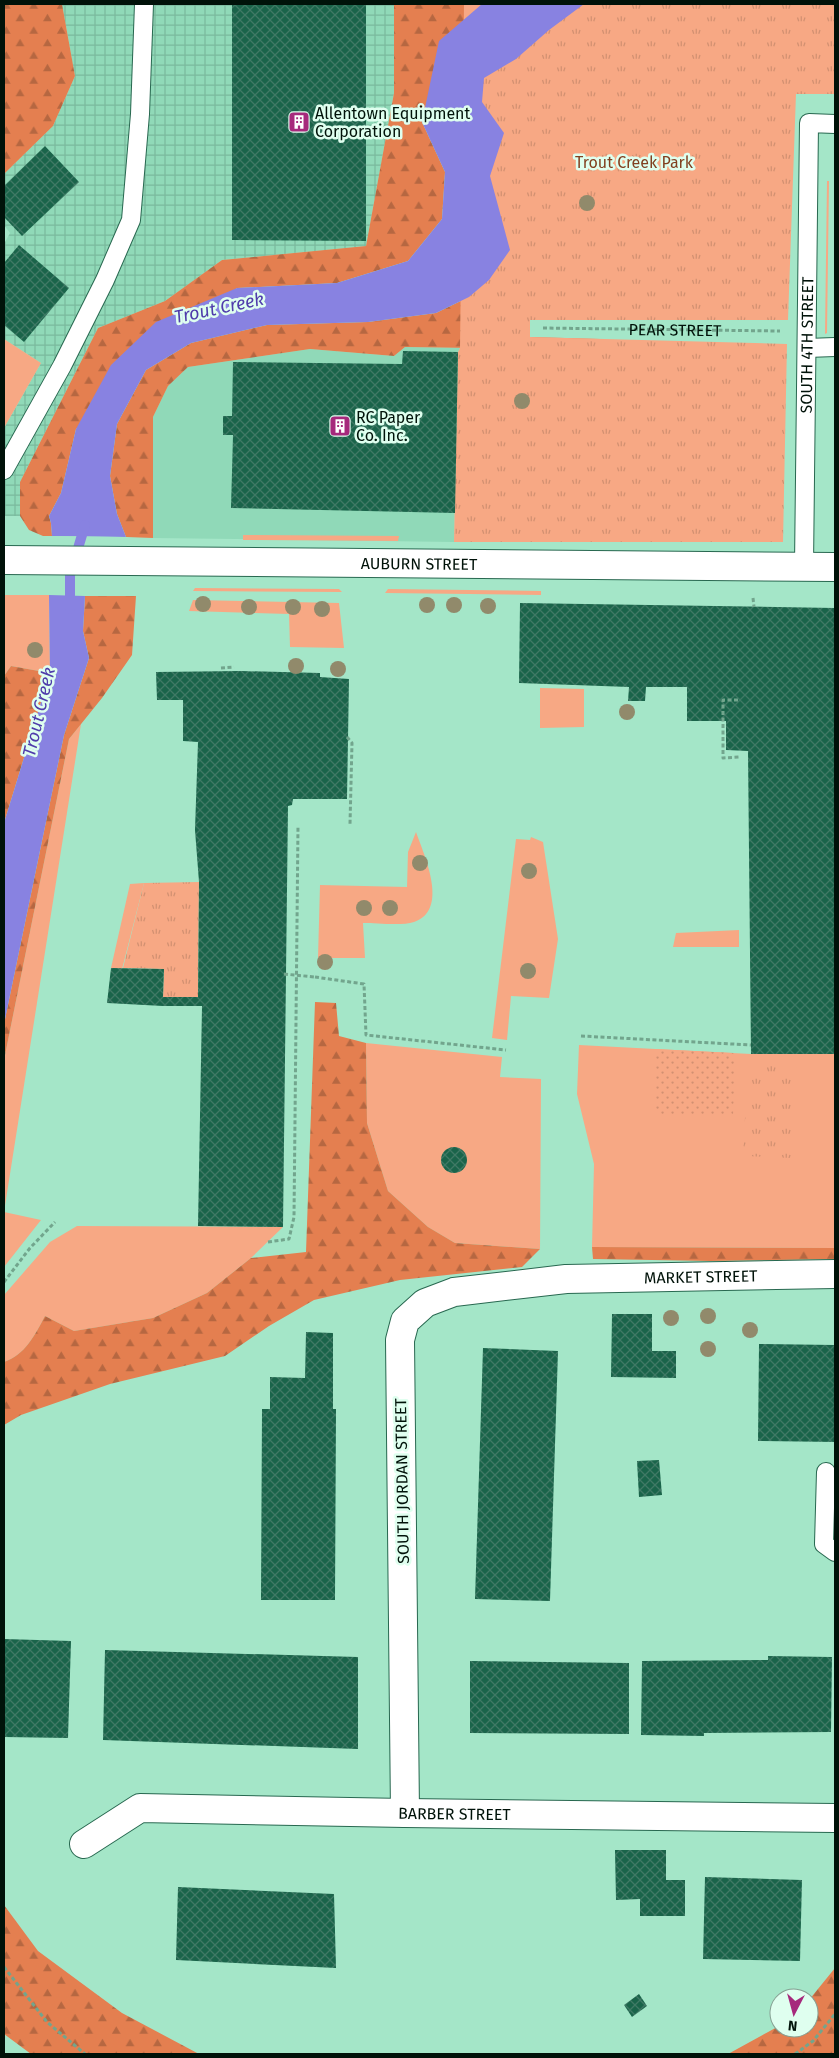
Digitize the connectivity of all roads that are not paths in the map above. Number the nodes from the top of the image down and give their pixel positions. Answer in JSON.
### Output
{"nodes":[{"id":1,"x":144,"y":4,"type":"edge"},
{"id":2,"x":835,"y":124,"type":"edge"},
{"id":3,"x":807,"y":340,"type":"junction"},
{"id":4,"x":835,"y":347,"type":"edge"},
{"id":5,"x":4,"y":470,"type":"edge"},
{"id":6,"x":4,"y":560,"type":"edge"},
{"id":7,"x":804,"y":566,"type":"junction"},
{"id":8,"x":835,"y":567,"type":"edge"},
{"id":9,"x":835,"y":1274,"type":"edge"},
{"id":10,"x":566,"y":1279,"type":"joint"},
{"id":11,"x":826,"y":1472,"type":"dead end"},
{"id":12,"x":835,"y":1552,"type":"edge"},
{"id":13,"x":405,"y":1813,"type":"junction"},
{"id":14,"x":835,"y":1818,"type":"edge"},
{"id":15,"x":84,"y":1844,"type":"dead end"}],
"edges":[{"from":1,"to":5,"type":"lane"},
{"from":2,"to":3,"type":"lane","name":"SOUTH 4TH STREET"},
{"from":3,"to":4,"type":"lane"},
{"from":3,"to":7,"type":"lane","name":"SOUTH 4TH STREET"},
{"from":6,"to":7,"type":"street","name":"AUBURN STREET"},
{"from":7,"to":8,"type":"street","name":"AUBURN STREET"},
{"from":9,"to":10,"type":"street","name":"MARKET STREET"},
{"from":10,"to":13,"type":"street","name":"SOUTH JORDAN STREET"},
{"from":11,"to":12,"type":"lane"},
{"from":13,"to":14,"type":"street","name":"BARBER STREET"},
{"from":13,"to":15,"type":"street","name":"BARBER STREET"}]}
